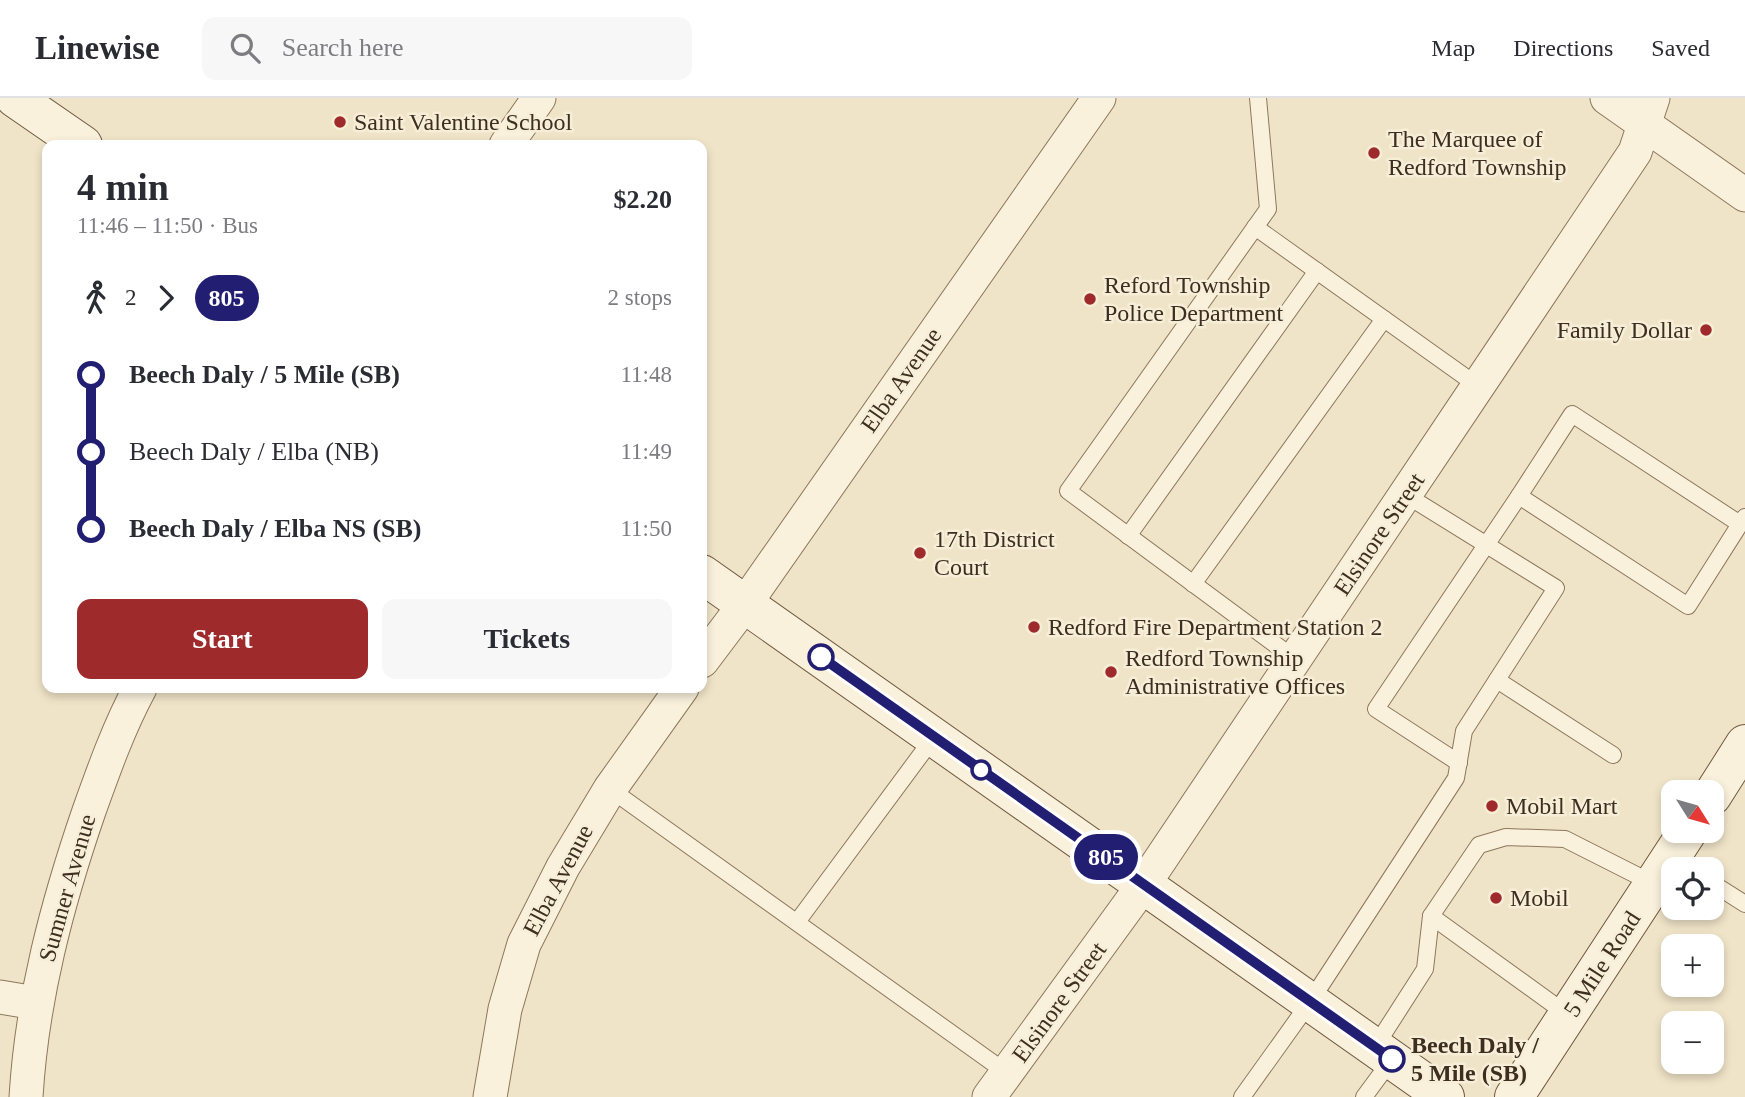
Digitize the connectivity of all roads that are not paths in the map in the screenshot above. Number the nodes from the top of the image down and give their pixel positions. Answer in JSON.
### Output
{"nodes":[{"id":1,"x":15,"y":98,"type":"edge"},
{"id":2,"x":539,"y":98,"type":"edge"},
{"id":3,"x":1099,"y":98,"type":"edge"},
{"id":4,"x":1258,"y":98,"type":"edge"},
{"id":5,"x":1607,"y":98,"type":"edge"},
{"id":6,"x":1648,"y":111,"type":"edge"},
{"id":7,"x":76,"y":140,"type":"edge"},
{"id":8,"x":510,"y":140,"type":"edge"},
{"id":9,"x":1745,"y":195,"type":"edge"},
{"id":10,"x":1255,"y":227,"type":"junction"},
{"id":11,"x":1317,"y":271,"type":"junction"},
{"id":12,"x":1384,"y":319,"type":"junction"},
{"id":13,"x":1478,"y":386,"type":"junction"},
{"id":14,"x":1406,"y":495,"type":"junction"},
{"id":15,"x":1519,"y":496,"type":"junction"},
{"id":16,"x":1743,"y":521,"type":"edge"},
{"id":17,"x":1128,"y":536,"type":"junction"},
{"id":18,"x":1487,"y":544,"type":"junction"},
{"id":19,"x":707,"y":577,"type":"edge"},
{"id":20,"x":1193,"y":584,"type":"junction"},
{"id":21,"x":745,"y":604,"type":"junction"},
{"id":22,"x":707,"y":654,"type":"edge"},
{"id":23,"x":1295,"y":659,"type":"junction"},
{"id":24,"x":1497,"y":680,"type":"junction"},
{"id":25,"x":138,"y":693,"type":"edge"},
{"id":26,"x":678,"y":693,"type":"edge"},
{"id":27,"x":934,"y":737,"type":"junction"},
{"id":28,"x":1745,"y":744,"type":"edge"},
{"id":29,"x":1613,"y":755,"type":"dead end"},
{"id":30,"x":1459,"y":763,"type":"junction"},
{"id":31,"x":1722,"y":780,"type":"edge"},
{"id":32,"x":610,"y":789,"type":"junction"},
{"id":33,"x":1663,"y":857,"type":"edge"},
{"id":34,"x":1661,"y":878,"type":"edge"},
{"id":35,"x":1144,"y":884,"type":"junction"},
{"id":36,"x":1724,"y":891,"type":"edge"},
{"id":37,"x":1745,"y":904,"type":"edge"},
{"id":38,"x":1431,"y":916,"type":"junction"},
{"id":39,"x":797,"y":922,"type":"junction"},
{"id":40,"x":0,"y":997,"type":"edge"},
{"id":41,"x":1310,"y":1002,"type":"junction"},
{"id":42,"x":36,"y":1003,"type":"junction"},
{"id":43,"x":1568,"y":1015,"type":"junction"},
{"id":44,"x":1383,"y":1053,"type":"junction"},
{"id":45,"x":998,"y":1085,"type":"edge"},
{"id":46,"x":26,"y":1097,"type":"edge"},
{"id":47,"x":491,"y":1097,"type":"edge"},
{"id":48,"x":1242,"y":1097,"type":"edge"},
{"id":49,"x":1364,"y":1097,"type":"edge"},
{"id":50,"x":1445,"y":1097,"type":"edge"},
{"id":51,"x":1514,"y":1097,"type":"edge"}],
"edges":[{"from":1,"to":7,"type":"main road"},
{"from":2,"to":8,"type":"street"},
{"from":3,"to":21,"type":"street","name":"Elba Avenue"},
{"from":4,"to":10,"type":"lane"},
{"from":5,"to":6,"type":"street"},
{"from":6,"to":9,"type":"street"},
{"from":6,"to":13,"type":"street","name":"Elsinore Street"},
{"from":10,"to":11,"type":"lane"},
{"from":10,"to":17,"type":"lane"},
{"from":11,"to":12,"type":"lane"},
{"from":11,"to":17,"type":"lane"},
{"from":12,"to":13,"type":"lane"},
{"from":12,"to":20,"type":"lane"},
{"from":13,"to":14,"type":"street","name":"Elsinore Street"},
{"from":14,"to":18,"type":"lane"},
{"from":14,"to":23,"type":"street","name":"Elsinore Street"},
{"from":15,"to":16,"type":"lane"},
{"from":15,"to":16,"type":"lane"},
{"from":15,"to":18,"type":"lane"},
{"from":17,"to":20,"type":"lane"},
{"from":18,"to":24,"type":"lane"},
{"from":18,"to":30,"type":"lane"},
{"from":19,"to":21,"type":"main road"},
{"from":20,"to":23,"type":"lane"},
{"from":21,"to":22,"type":"street","name":"Elba Avenue"},
{"from":21,"to":27,"type":"main road"},
{"from":23,"to":35,"type":"street","name":"Elsinore Street"},
{"from":24,"to":29,"type":"lane"},
{"from":24,"to":30,"type":"lane"},
{"from":25,"to":42,"type":"street","name":"Sumner Avenue"},
{"from":26,"to":32,"type":"street","name":"Elba Avenue"},
{"from":27,"to":35,"type":"main road"},
{"from":27,"to":39,"type":"lane"},
{"from":28,"to":31,"type":"main road"},
{"from":30,"to":41,"type":"lane"},
{"from":32,"to":39,"type":"lane"},
{"from":32,"to":47,"type":"street","name":"Elba Avenue"},
{"from":33,"to":38,"type":"lane"},
{"from":34,"to":43,"type":"main road","name":"5 Mile Road"},
{"from":35,"to":41,"type":"main road"},
{"from":35,"to":45,"type":"street","name":"Elsinore Street"},
{"from":36,"to":37,"type":"lane"},
{"from":38,"to":43,"type":"lane"},
{"from":38,"to":44,"type":"lane"},
{"from":39,"to":45,"type":"lane"},
{"from":40,"to":42,"type":"street"},
{"from":41,"to":44,"type":"main road"},
{"from":41,"to":48,"type":"lane"},
{"from":42,"to":46,"type":"street","name":"Sumner Avenue"},
{"from":43,"to":51,"type":"main road","name":"5 Mile Road"},
{"from":44,"to":49,"type":"lane"},
{"from":44,"to":50,"type":"main road"}]}
